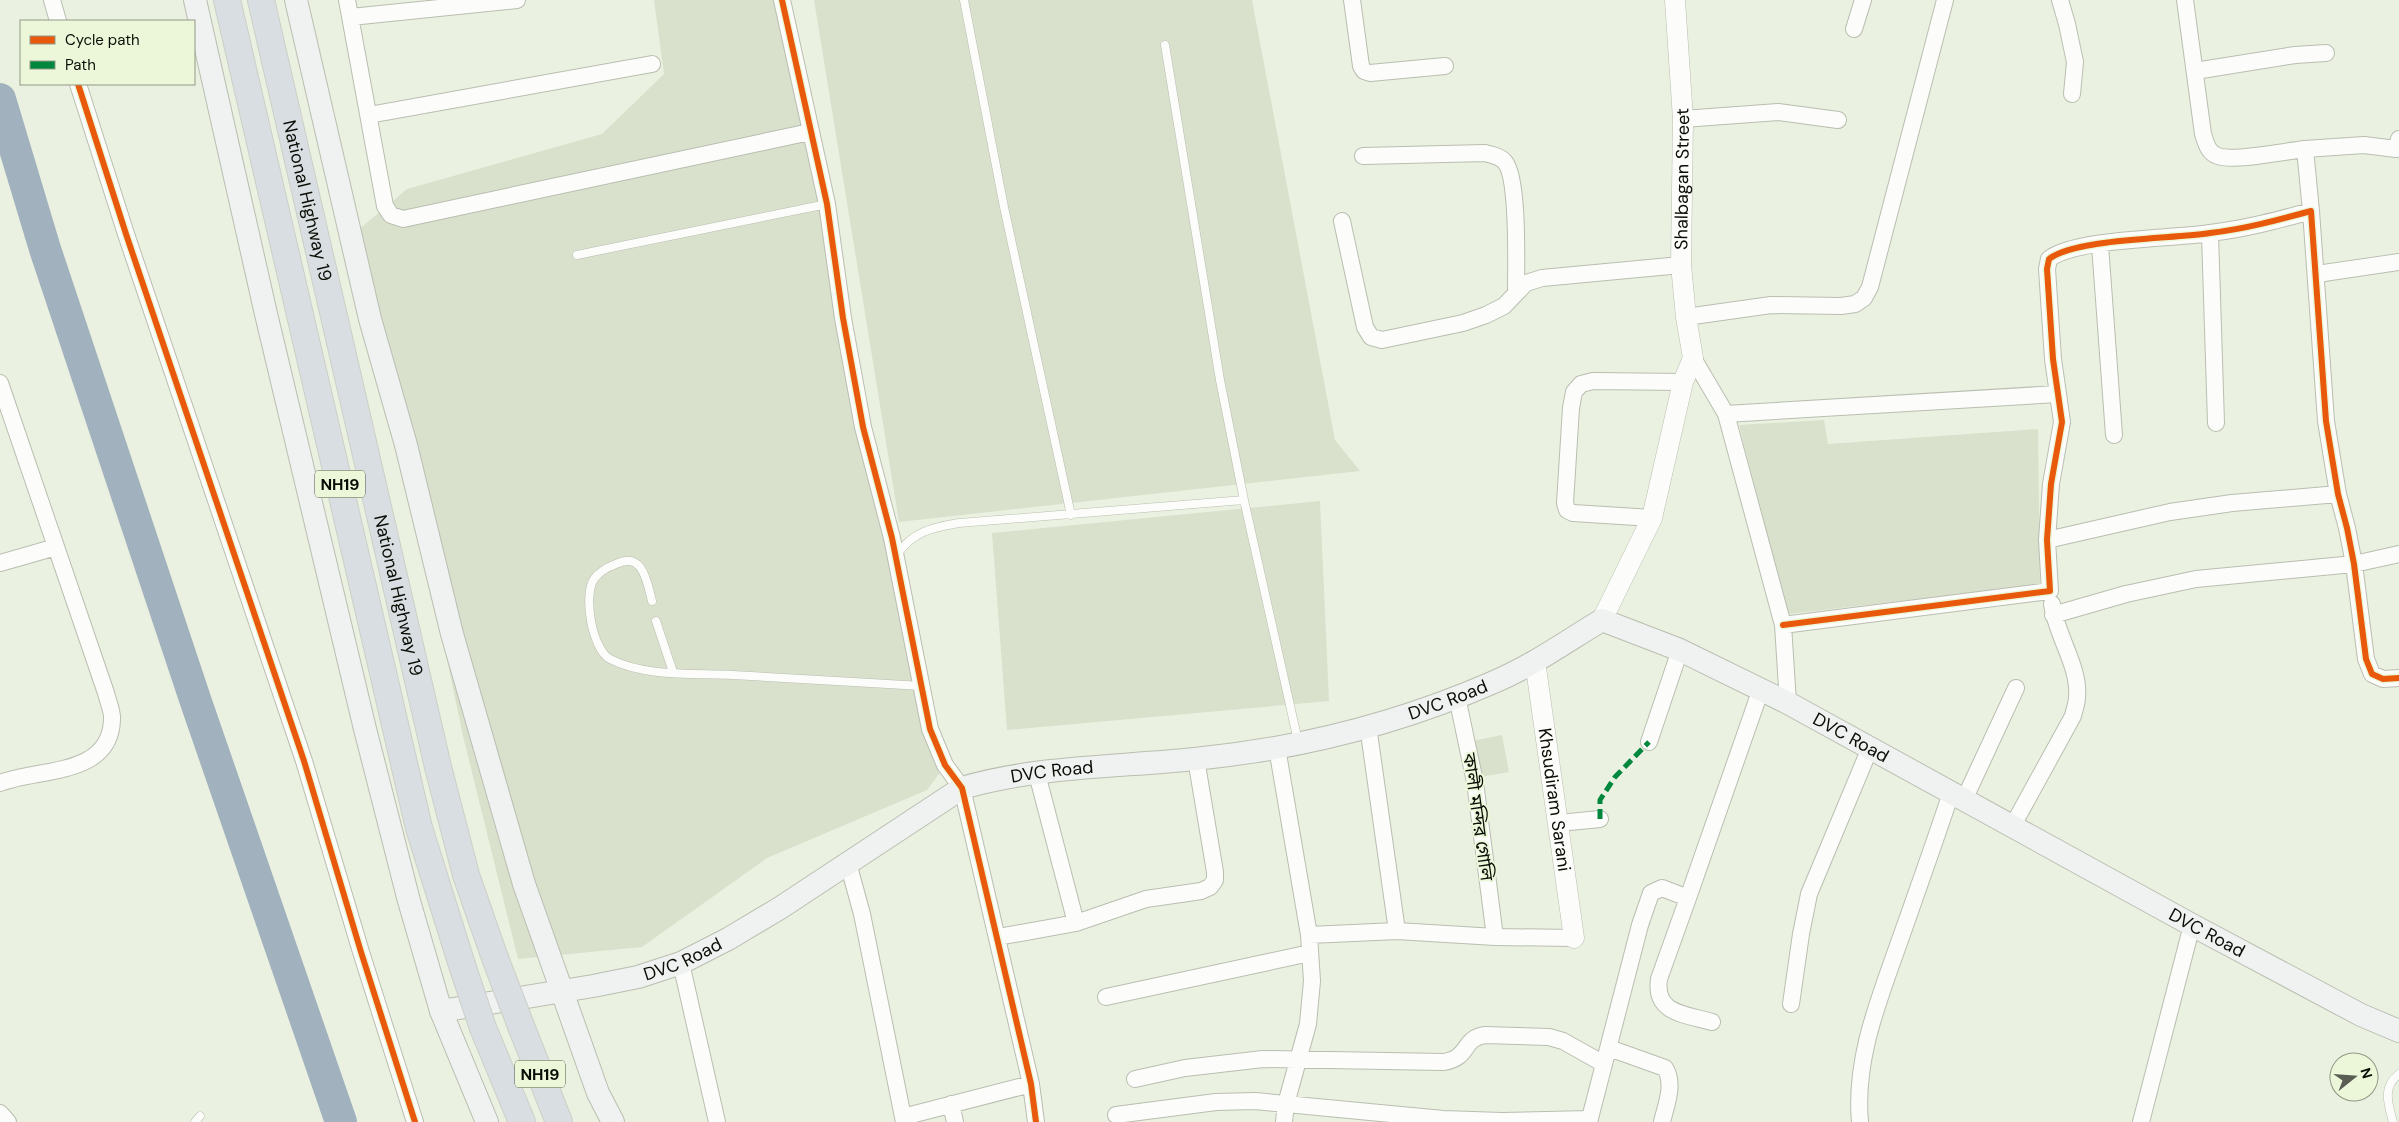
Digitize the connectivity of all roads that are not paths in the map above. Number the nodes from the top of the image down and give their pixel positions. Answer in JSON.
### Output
{"nodes":[{"id":1,"x":52,"y":0,"type":"edge"},
{"id":2,"x":195,"y":0,"type":"edge"},
{"id":3,"x":227,"y":0,"type":"edge"},
{"id":4,"x":261,"y":0,"type":"edge"},
{"id":5,"x":296,"y":0,"type":"edge"},
{"id":6,"x":347,"y":0,"type":"edge"},
{"id":7,"x":517,"y":0,"type":"edge"},
{"id":8,"x":782,"y":0,"type":"edge"},
{"id":9,"x":964,"y":0,"type":"edge"},
{"id":10,"x":1352,"y":0,"type":"edge"},
{"id":11,"x":1675,"y":0,"type":"edge"},
{"id":12,"x":1863,"y":0,"type":"edge"},
{"id":13,"x":1945,"y":0,"type":"edge"},
{"id":14,"x":2060,"y":0,"type":"edge"},
{"id":15,"x":2185,"y":0,"type":"edge"},
{"id":16,"x":351,"y":17,"type":"junction"},
{"id":17,"x":58,"y":20,"type":"edge"},
{"id":18,"x":1854,"y":29,"type":"dead end"},
{"id":19,"x":1165,"y":44,"type":"dead end"},
{"id":20,"x":2326,"y":53,"type":"dead end"},
{"id":21,"x":652,"y":64,"type":"dead end"},
{"id":22,"x":1445,"y":66,"type":"dead end"},
{"id":23,"x":2195,"y":71,"type":"junction"},
{"id":24,"x":78,"y":85,"type":"edge"},
{"id":25,"x":2072,"y":94,"type":"dead end"},
{"id":26,"x":369,"y":115,"type":"junction"},
{"id":27,"x":1683,"y":119,"type":"junction"},
{"id":28,"x":1838,"y":120,"type":"dead end"},
{"id":29,"x":810,"y":132,"type":"junction"},
{"id":30,"x":2398,"y":146,"type":"edge"},
{"id":31,"x":2305,"y":148,"type":"junction"},
{"id":32,"x":1363,"y":156,"type":"dead end"},
{"id":33,"x":827,"y":204,"type":"junction"},
{"id":34,"x":2311,"y":211,"type":"junction"},
{"id":35,"x":1342,"y":221,"type":"dead end"},
{"id":36,"x":2210,"y":234,"type":"junction"},
{"id":37,"x":2100,"y":244,"type":"junction"},
{"id":38,"x":577,"y":255,"type":"dead end"},
{"id":39,"x":2399,"y":262,"type":"edge"},
{"id":40,"x":1681,"y":265,"type":"junction"},
{"id":41,"x":2317,"y":274,"type":"junction"},
{"id":42,"x":1516,"y":292,"type":"junction"},
{"id":43,"x":1686,"y":317,"type":"junction"},
{"id":44,"x":1693,"y":358,"type":"junction"},
{"id":45,"x":1683,"y":382,"type":"junction"},
{"id":46,"x":1,"y":388,"type":"edge"},
{"id":47,"x":2057,"y":394,"type":"junction"},
{"id":48,"x":1726,"y":414,"type":"junction"},
{"id":49,"x":2216,"y":422,"type":"dead end"},
{"id":50,"x":2114,"y":435,"type":"dead end"},
{"id":51,"x":2338,"y":494,"type":"junction"},
{"id":52,"x":1244,"y":500,"type":"junction"},
{"id":53,"x":1071,"y":515,"type":"junction"},
{"id":54,"x":1652,"y":518,"type":"junction"},
{"id":55,"x":2047,"y":540,"type":"junction"},
{"id":56,"x":56,"y":547,"type":"junction"},
{"id":57,"x":2399,"y":554,"type":"edge"},
{"id":58,"x":896,"y":557,"type":"junction"},
{"id":59,"x":0,"y":563,"type":"edge"},
{"id":60,"x":2354,"y":564,"type":"junction"},
{"id":61,"x":2050,"y":591,"type":"junction"},
{"id":62,"x":652,"y":601,"type":"dead end"},
{"id":63,"x":2053,"y":615,"type":"junction"},
{"id":64,"x":1602,"y":620,"type":"junction"},
{"id":65,"x":656,"y":621,"type":"dead end"},
{"id":66,"x":1783,"y":625,"type":"junction"},
{"id":67,"x":1680,"y":650,"type":"junction"},
{"id":68,"x":1535,"y":661,"type":"junction"},
{"id":69,"x":672,"y":672,"type":"junction"},
{"id":70,"x":2399,"y":678,"type":"edge"},
{"id":71,"x":922,"y":686,"type":"junction"},
{"id":72,"x":2016,"y":688,"type":"dead end"},
{"id":73,"x":1761,"y":690,"type":"junction"},
{"id":74,"x":1457,"y":697,"type":"junction"},
{"id":75,"x":1788,"y":703,"type":"junction"},
{"id":76,"x":1368,"y":726,"type":"junction"},
{"id":77,"x":1649,"y":742,"type":"dead end"},
{"id":78,"x":1288,"y":746,"type":"junction"},
{"id":79,"x":1870,"y":748,"type":"junction"},
{"id":80,"x":1196,"y":759,"type":"junction"},
{"id":81,"x":1037,"y":774,"type":"junction"},
{"id":82,"x":0,"y":783,"type":"edge"},
{"id":83,"x":962,"y":788,"type":"junction"},
{"id":84,"x":1958,"y":796,"type":"junction"},
{"id":85,"x":1600,"y":819,"type":"dead end"},
{"id":86,"x":1559,"y":824,"type":"junction"},
{"id":87,"x":2012,"y":827,"type":"junction"},
{"id":88,"x":848,"y":863,"type":"junction"},
{"id":89,"x":1688,"y":898,"type":"junction"},
{"id":90,"x":1076,"y":923,"type":"junction"},
{"id":91,"x":2192,"y":925,"type":"junction"},
{"id":92,"x":1397,"y":931,"type":"junction"},
{"id":93,"x":1309,"y":935,"type":"junction"},
{"id":94,"x":998,"y":937,"type":"junction"},
{"id":95,"x":1495,"y":937,"type":"junction"},
{"id":96,"x":1574,"y":938,"type":"joint"},
{"id":97,"x":1310,"y":953,"type":"junction"},
{"id":98,"x":681,"y":963,"type":"junction"},
{"id":99,"x":561,"y":990,"type":"junction"},
{"id":100,"x":1106,"y":997,"type":"dead end"},
{"id":101,"x":1790,"y":1004,"type":"dead end"},
{"id":102,"x":442,"y":1011,"type":"junction"},
{"id":103,"x":1712,"y":1022,"type":"dead end"},
{"id":104,"x":2399,"y":1031,"type":"edge"},
{"id":105,"x":1609,"y":1048,"type":"junction"},
{"id":106,"x":1299,"y":1058,"type":"junction"},
{"id":107,"x":1604,"y":1064,"type":"junction"},
{"id":108,"x":2399,"y":1074,"type":"edge"},
{"id":109,"x":1135,"y":1079,"type":"dead end"},
{"id":110,"x":1031,"y":1084,"type":"junction"},
{"id":111,"x":951,"y":1104,"type":"junction"},
{"id":112,"x":1286,"y":1104,"type":"junction"},
{"id":113,"x":0,"y":1113,"type":"edge"},
{"id":114,"x":1116,"y":1115,"type":"dead end"},
{"id":115,"x":904,"y":1119,"type":"edge"},
{"id":116,"x":1590,"y":1121,"type":"edge"},
{"id":117,"x":8,"y":1122,"type":"edge"},
{"id":118,"x":415,"y":1122,"type":"edge"},
{"id":119,"x":486,"y":1122,"type":"edge"},
{"id":120,"x":522,"y":1122,"type":"edge"},
{"id":121,"x":560,"y":1122,"type":"edge"},
{"id":122,"x":613,"y":1122,"type":"edge"},
{"id":123,"x":717,"y":1122,"type":"edge"},
{"id":124,"x":954,"y":1122,"type":"edge"},
{"id":125,"x":1036,"y":1122,"type":"edge"},
{"id":126,"x":1284,"y":1122,"type":"edge"},
{"id":127,"x":1662,"y":1122,"type":"edge"},
{"id":128,"x":1860,"y":1122,"type":"edge"},
{"id":129,"x":2141,"y":1122,"type":"edge"},
{"id":130,"x":2393,"y":1122,"type":"edge"}],
"edges":[{"from":1,"to":17,"type":"street"},
{"from":2,"to":102,"type":"main road"},
{"from":3,"to":120,"type":"highway","number":"NH19","bridge":true},
{"from":4,"to":121,"type":"highway","name":"National Highway 19","number":"NH19","bridge":true},
{"from":5,"to":99,"type":"main road"},
{"from":6,"to":16,"type":"street"},
{"from":7,"to":16,"type":"street"},
{"from":8,"to":29,"type":"street"},
{"from":9,"to":53,"type":"lane"},
{"from":10,"to":22,"type":"street"},
{"from":11,"to":27,"type":"street","name":"Shalbagan Street"},
{"from":12,"to":18,"type":"street"},
{"from":13,"to":43,"type":"street"},
{"from":14,"to":25,"type":"street"},
{"from":15,"to":23,"type":"street"},
{"from":16,"to":26,"type":"street"},
{"from":19,"to":52,"type":"lane"},
{"from":20,"to":23,"type":"street"},
{"from":21,"to":26,"type":"street"},
{"from":23,"to":31,"type":"street"},
{"from":24,"to":118,"type":"street"},
{"from":26,"to":29,"type":"street"},
{"from":27,"to":28,"type":"street"},
{"from":27,"to":40,"type":"street","name":"Shalbagan Street"},
{"from":29,"to":33,"type":"street"},
{"from":30,"to":31,"type":"street"},
{"from":31,"to":34,"type":"street"},
{"from":32,"to":42,"type":"street"},
{"from":33,"to":38,"type":"lane"},
{"from":33,"to":58,"type":"street"},
{"from":34,"to":36,"type":"street"},
{"from":34,"to":41,"type":"street"},
{"from":35,"to":42,"type":"street"},
{"from":36,"to":37,"type":"street"},
{"from":36,"to":49,"type":"street"},
{"from":37,"to":47,"type":"street"},
{"from":37,"to":50,"type":"street"},
{"from":39,"to":41,"type":"street"},
{"from":40,"to":42,"type":"street"},
{"from":40,"to":43,"type":"street","name":"Shalbagan Street"},
{"from":41,"to":51,"type":"street"},
{"from":43,"to":44,"type":"street","name":"Shalbagan Street"},
{"from":44,"to":45,"type":"street"},
{"from":44,"to":48,"type":"street"},
{"from":45,"to":54,"type":"street"},
{"from":45,"to":54,"type":"street"},
{"from":46,"to":56,"type":"street"},
{"from":47,"to":48,"type":"street"},
{"from":47,"to":55,"type":"street"},
{"from":48,"to":66,"type":"street"},
{"from":51,"to":55,"type":"street"},
{"from":51,"to":60,"type":"street"},
{"from":52,"to":53,"type":"lane"},
{"from":52,"to":78,"type":"lane"},
{"from":53,"to":58,"type":"lane"},
{"from":54,"to":64,"type":"street"},
{"from":55,"to":61,"type":"street"},
{"from":56,"to":59,"type":"street"},
{"from":56,"to":82,"type":"street"},
{"from":57,"to":60,"type":"street"},
{"from":58,"to":71,"type":"street"},
{"from":60,"to":63,"type":"street"},
{"from":60,"to":70,"type":"street"},
{"from":61,"to":63,"type":"street"},
{"from":61,"to":66,"type":"street"},
{"from":62,"to":69,"type":"lane"},
{"from":63,"to":87,"type":"street"},
{"from":64,"to":67,"type":"main road","name":"DVC Road"},
{"from":64,"to":68,"type":"main road","name":"DVC Road"},
{"from":65,"to":69,"type":"lane"},
{"from":66,"to":75,"type":"street"},
{"from":67,"to":73,"type":"main road","name":"DVC Road"},
{"from":67,"to":77,"type":"street"},
{"from":68,"to":74,"type":"main road","name":"DVC Road"},
{"from":68,"to":86,"type":"street","name":"Khsudiram Sarani"},
{"from":69,"to":71,"type":"lane"},
{"from":71,"to":83,"type":"street"},
{"from":72,"to":84,"type":"street"},
{"from":73,"to":75,"type":"main road","name":"DVC Road"},
{"from":73,"to":89,"type":"street"},
{"from":74,"to":76,"type":"main road","name":"DVC Road"},
{"from":74,"to":95,"type":"street","name":"কালী মন্দির গোলি"},
{"from":75,"to":79,"type":"main road","name":"DVC Road"},
{"from":76,"to":78,"type":"main road","name":"DVC Road"},
{"from":76,"to":92,"type":"street"},
{"from":78,"to":80,"type":"main road","name":"DVC Road"},
{"from":78,"to":93,"type":"street"},
{"from":79,"to":84,"type":"main road","name":"DVC Road"},
{"from":79,"to":101,"type":"street"},
{"from":80,"to":81,"type":"main road","name":"DVC Road"},
{"from":80,"to":90,"type":"street"},
{"from":81,"to":83,"type":"main road","name":"DVC Road"},
{"from":81,"to":90,"type":"street"},
{"from":83,"to":88,"type":"main road","name":"DVC Road"},
{"from":83,"to":94,"type":"street"},
{"from":84,"to":87,"type":"main road","name":"DVC Road"},
{"from":84,"to":128,"type":"street"},
{"from":85,"to":86,"type":"street"},
{"from":86,"to":96,"type":"street","name":"Khsudiram Sarani"},
{"from":87,"to":91,"type":"main road","name":"DVC Road"},
{"from":88,"to":98,"type":"main road","name":"DVC Road"},
{"from":88,"to":115,"type":"street"},
{"from":89,"to":103,"type":"street"},
{"from":89,"to":105,"type":"street"},
{"from":90,"to":94,"type":"street"},
{"from":91,"to":104,"type":"main road","name":"DVC Road"},
{"from":91,"to":129,"type":"street"},
{"from":92,"to":93,"type":"street"},
{"from":92,"to":95,"type":"street"},
{"from":93,"to":97,"type":"street"},
{"from":94,"to":110,"type":"street"},
{"from":95,"to":96,"type":"street"},
{"from":97,"to":100,"type":"street"},
{"from":97,"to":106,"type":"street"},
{"from":98,"to":99,"type":"main road","name":"DVC Road"},
{"from":98,"to":123,"type":"street"},
{"from":99,"to":102,"type":"main road","name":"DVC Road"},
{"from":99,"to":122,"type":"main road"},
{"from":102,"to":119,"type":"main road"},
{"from":105,"to":107,"type":"street"},
{"from":105,"to":127,"type":"street"},
{"from":106,"to":107,"type":"street"},
{"from":106,"to":109,"type":"street"},
{"from":106,"to":112,"type":"street"},
{"from":107,"to":116,"type":"street"},
{"from":108,"to":130,"type":"lane"},
{"from":110,"to":111,"type":"street"},
{"from":110,"to":125,"type":"street"},
{"from":111,"to":115,"type":"street"},
{"from":111,"to":124,"type":"street"},
{"from":112,"to":114,"type":"street"},
{"from":112,"to":116,"type":"street"},
{"from":112,"to":126,"type":"street"},
{"from":113,"to":117,"type":"street"}]}
